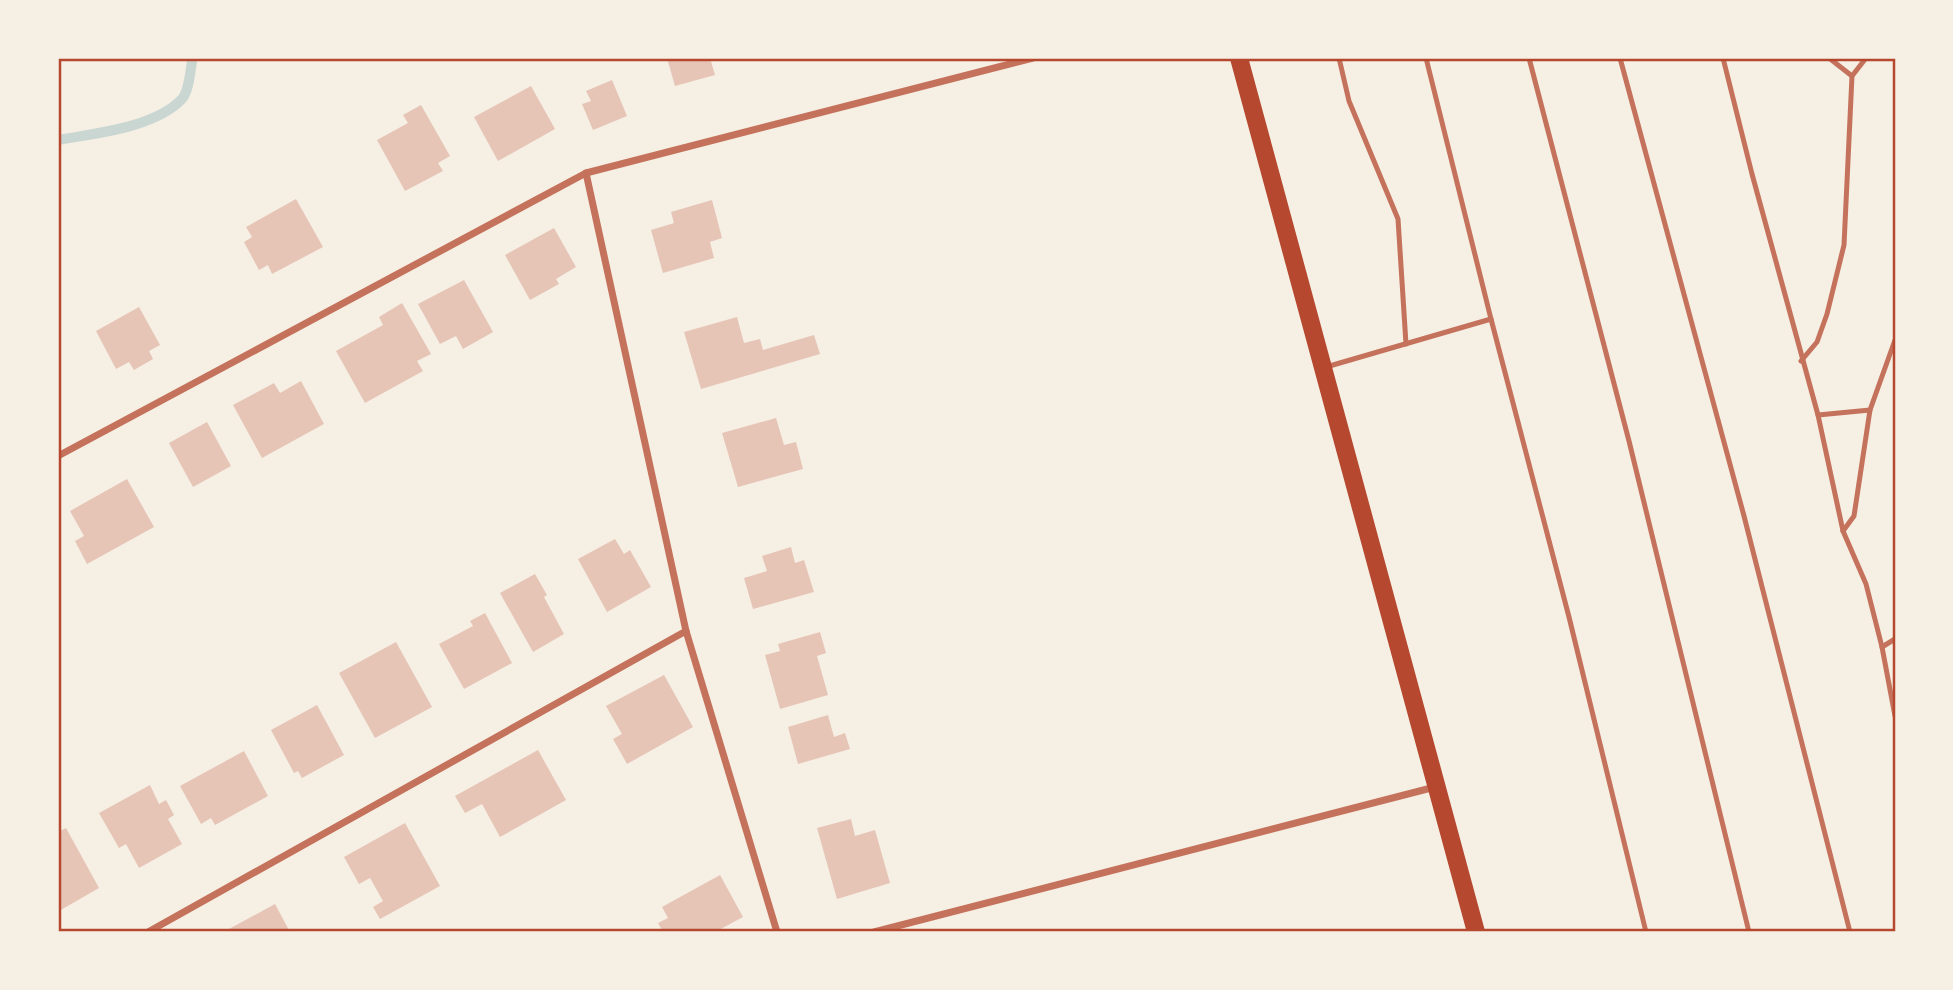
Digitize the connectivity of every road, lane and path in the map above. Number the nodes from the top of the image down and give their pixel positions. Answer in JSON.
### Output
{"nodes":[{"id":1,"x":1033,"y":58,"type":"edge"},
{"id":2,"x":1239,"y":58,"type":"edge"},
{"id":3,"x":1339,"y":58,"type":"edge"},
{"id":4,"x":1426,"y":58,"type":"edge"},
{"id":5,"x":1529,"y":58,"type":"edge"},
{"id":6,"x":1620,"y":58,"type":"edge"},
{"id":7,"x":1723,"y":58,"type":"edge"},
{"id":8,"x":1829,"y":58,"type":"edge"},
{"id":9,"x":1866,"y":58,"type":"edge"},
{"id":10,"x":1852,"y":76,"type":"junction"},
{"id":11,"x":586,"y":173,"type":"junction"},
{"id":12,"x":1492,"y":319,"type":"junction"},
{"id":13,"x":1895,"y":340,"type":"edge"},
{"id":14,"x":1406,"y":344,"type":"junction"},
{"id":15,"x":1801,"y":361,"type":"junction"},
{"id":16,"x":1323,"y":368,"type":"junction"},
{"id":17,"x":1870,"y":410,"type":"junction"},
{"id":18,"x":1818,"y":415,"type":"junction"},
{"id":19,"x":58,"y":456,"type":"edge"},
{"id":20,"x":1843,"y":531,"type":"junction"},
{"id":21,"x":686,"y":631,"type":"junction"},
{"id":22,"x":1895,"y":639,"type":"edge"},
{"id":23,"x":1882,"y":647,"type":"junction"},
{"id":24,"x":1895,"y":716,"type":"edge"},
{"id":25,"x":1435,"y":787,"type":"junction"},
{"id":26,"x":148,"y":932,"type":"edge"},
{"id":27,"x":778,"y":932,"type":"edge"},
{"id":28,"x":874,"y":932,"type":"edge"},
{"id":29,"x":1476,"y":932,"type":"edge"},
{"id":30,"x":1646,"y":932,"type":"edge"},
{"id":31,"x":1749,"y":932,"type":"edge"},
{"id":32,"x":1850,"y":932,"type":"edge"}],
"edges":[{"from":1,"to":11,"type":"street"},
{"from":2,"to":16,"type":"main road"},
{"from":3,"to":14,"type":"lane"},
{"from":4,"to":12,"type":"lane"},
{"from":5,"to":31,"type":"lane"},
{"from":6,"to":32,"type":"lane"},
{"from":7,"to":15,"type":"lane"},
{"from":8,"to":10,"type":"lane"},
{"from":9,"to":10,"type":"lane"},
{"from":10,"to":15,"type":"lane"},
{"from":11,"to":19,"type":"street"},
{"from":11,"to":21,"type":"street"},
{"from":12,"to":14,"type":"lane"},
{"from":12,"to":30,"type":"lane"},
{"from":13,"to":17,"type":"lane"},
{"from":14,"to":16,"type":"lane"},
{"from":15,"to":18,"type":"lane"},
{"from":16,"to":25,"type":"main road"},
{"from":17,"to":18,"type":"lane"},
{"from":17,"to":20,"type":"lane"},
{"from":18,"to":20,"type":"lane"},
{"from":20,"to":23,"type":"lane"},
{"from":21,"to":26,"type":"street"},
{"from":21,"to":27,"type":"street"},
{"from":22,"to":23,"type":"lane"},
{"from":23,"to":24,"type":"lane"},
{"from":25,"to":28,"type":"street"},
{"from":25,"to":29,"type":"main road"}]}
